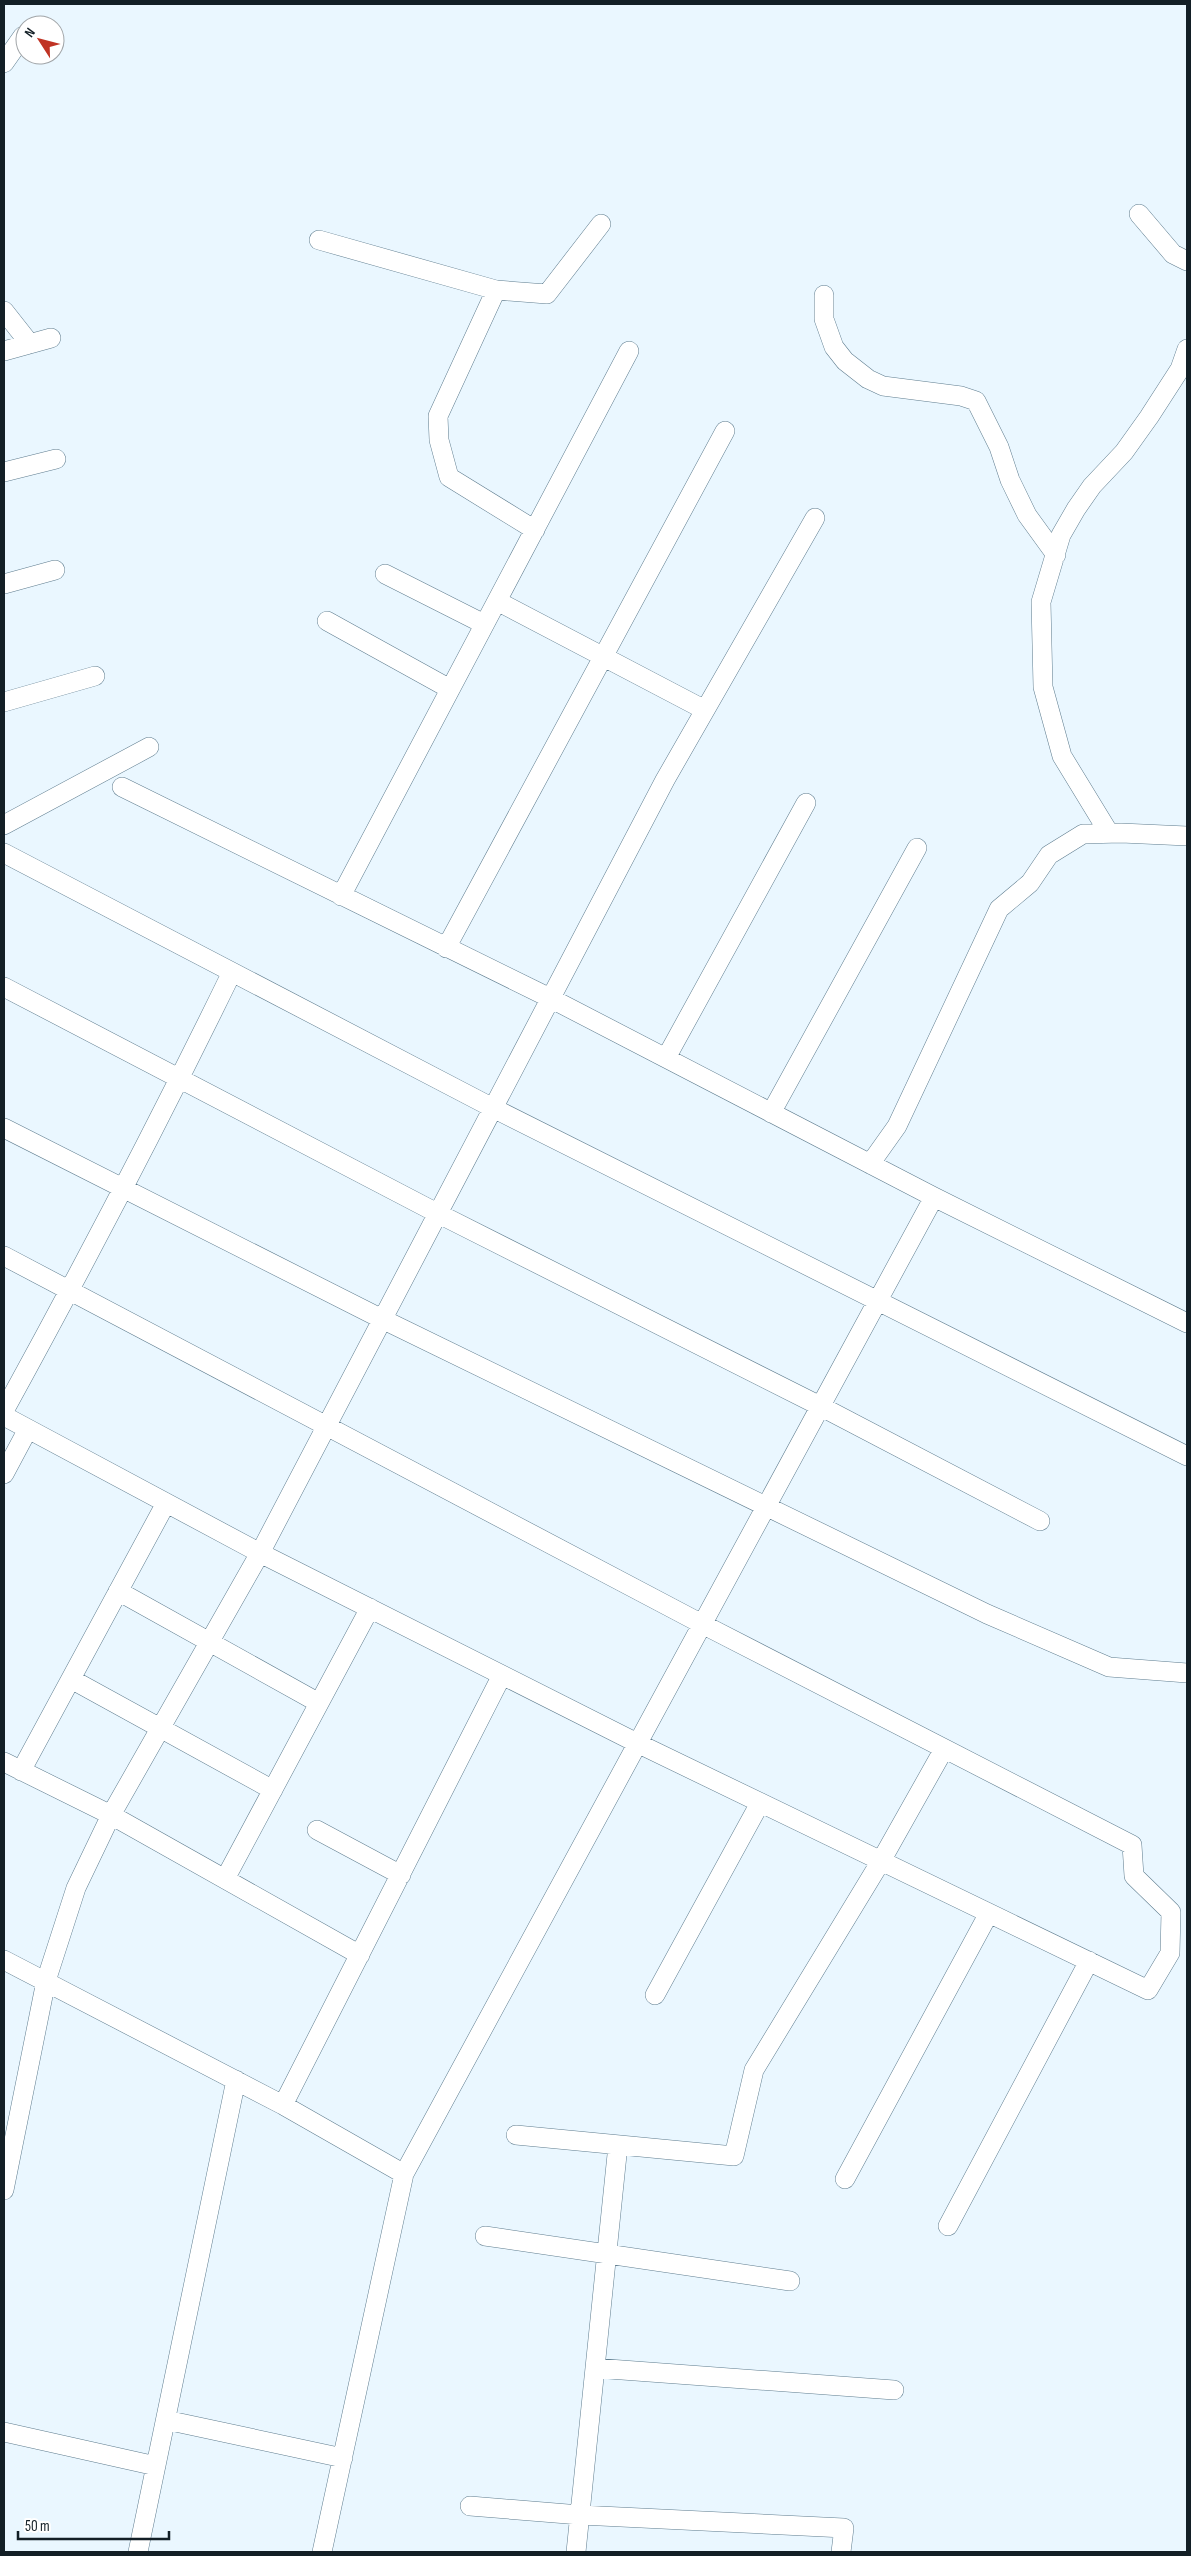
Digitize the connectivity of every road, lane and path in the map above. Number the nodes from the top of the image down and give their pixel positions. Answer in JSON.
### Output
{"nodes":[{"id":1,"x":15,"y":47,"type":"edge"},
{"id":2,"x":4,"y":62,"type":"edge"},
{"id":3,"x":1139,"y":214,"type":"dead end"},
{"id":4,"x":601,"y":224,"type":"dead end"},
{"id":5,"x":319,"y":240,"type":"dead end"},
{"id":6,"x":1187,"y":261,"type":"edge"},
{"id":7,"x":496,"y":290,"type":"junction"},
{"id":8,"x":824,"y":295,"type":"dead end"},
{"id":9,"x":4,"y":312,"type":"edge"},
{"id":10,"x":50,"y":338,"type":"dead end"},
{"id":11,"x":30,"y":344,"type":"junction"},
{"id":12,"x":1187,"y":349,"type":"edge"},
{"id":13,"x":629,"y":351,"type":"dead end"},
{"id":14,"x":4,"y":352,"type":"edge"},
{"id":15,"x":725,"y":431,"type":"dead end"},
{"id":16,"x":56,"y":459,"type":"dead end"},
{"id":17,"x":4,"y":472,"type":"edge"},
{"id":18,"x":815,"y":518,"type":"dead end"},
{"id":19,"x":534,"y":530,"type":"junction"},
{"id":20,"x":1056,"y":555,"type":"junction"},
{"id":21,"x":55,"y":570,"type":"dead end"},
{"id":22,"x":385,"y":574,"type":"dead end"},
{"id":23,"x":4,"y":584,"type":"edge"},
{"id":24,"x":497,"y":601,"type":"junction"},
{"id":25,"x":327,"y":622,"type":"dead end"},
{"id":26,"x":484,"y":624,"type":"junction"},
{"id":27,"x":603,"y":657,"type":"junction"},
{"id":28,"x":95,"y":676,"type":"dead end"},
{"id":29,"x":450,"y":689,"type":"junction"},
{"id":30,"x":4,"y":702,"type":"edge"},
{"id":31,"x":705,"y":710,"type":"junction"},
{"id":32,"x":149,"y":747,"type":"dead end"},
{"id":33,"x":122,"y":787,"type":"dead end"},
{"id":34,"x":806,"y":803,"type":"dead end"},
{"id":35,"x":4,"y":825,"type":"edge"},
{"id":36,"x":1109,"y":833,"type":"junction"},
{"id":37,"x":1187,"y":836,"type":"edge"},
{"id":38,"x":917,"y":848,"type":"dead end"},
{"id":39,"x":4,"y":853,"type":"edge"},
{"id":40,"x":341,"y":896,"type":"junction"},
{"id":41,"x":446,"y":948,"type":"junction"},
{"id":42,"x":232,"y":972,"type":"junction"},
{"id":43,"x":4,"y":987,"type":"edge"},
{"id":44,"x":550,"y":998,"type":"junction"},
{"id":45,"x":666,"y":1058,"type":"junction"},
{"id":46,"x":180,"y":1079,"type":"junction"},
{"id":47,"x":493,"y":1108,"type":"junction"},
{"id":48,"x":771,"y":1113,"type":"junction"},
{"id":49,"x":4,"y":1128,"type":"edge"},
{"id":50,"x":870,"y":1164,"type":"junction"},
{"id":51,"x":122,"y":1188,"type":"junction"},
{"id":52,"x":934,"y":1197,"type":"junction"},
{"id":53,"x":437,"y":1213,"type":"junction"},
{"id":54,"x":4,"y":1256,"type":"edge"},
{"id":55,"x":70,"y":1291,"type":"junction"},
{"id":56,"x":878,"y":1300,"type":"junction"},
{"id":57,"x":382,"y":1319,"type":"junction"},
{"id":58,"x":1187,"y":1323,"type":"edge"},
{"id":59,"x":820,"y":1406,"type":"junction"},
{"id":60,"x":4,"y":1411,"type":"edge"},
{"id":61,"x":4,"y":1416,"type":"edge"},
{"id":62,"x":328,"y":1426,"type":"junction"},
{"id":63,"x":28,"y":1429,"type":"junction"},
{"id":64,"x":1187,"y":1456,"type":"edge"},
{"id":65,"x":4,"y":1474,"type":"edge"},
{"id":66,"x":166,"y":1503,"type":"junction"},
{"id":67,"x":766,"y":1507,"type":"junction"},
{"id":68,"x":1040,"y":1521,"type":"dead end"},
{"id":69,"x":260,"y":1553,"type":"junction"},
{"id":70,"x":118,"y":1591,"type":"junction"},
{"id":71,"x":370,"y":1608,"type":"junction"},
{"id":72,"x":702,"y":1624,"type":"junction"},
{"id":73,"x":211,"y":1641,"type":"junction"},
{"id":74,"x":1187,"y":1673,"type":"edge"},
{"id":75,"x":502,"y":1675,"type":"junction"},
{"id":76,"x":71,"y":1679,"type":"junction"},
{"id":77,"x":320,"y":1703,"type":"junction"},
{"id":78,"x":162,"y":1728,"type":"junction"},
{"id":79,"x":637,"y":1743,"type":"junction"},
{"id":80,"x":944,"y":1748,"type":"junction"},
{"id":81,"x":4,"y":1762,"type":"edge"},
{"id":82,"x":21,"y":1771,"type":"junction"},
{"id":83,"x":273,"y":1790,"type":"junction"},
{"id":84,"x":760,"y":1803,"type":"junction"},
{"id":85,"x":111,"y":1815,"type":"junction"},
{"id":86,"x":317,"y":1830,"type":"dead end"},
{"id":87,"x":880,"y":1861,"type":"junction"},
{"id":88,"x":401,"y":1875,"type":"junction"},
{"id":89,"x":225,"y":1879,"type":"junction"},
{"id":90,"x":989,"y":1913,"type":"junction"},
{"id":91,"x":360,"y":1955,"type":"junction"},
{"id":92,"x":4,"y":1960,"type":"edge"},
{"id":93,"x":1088,"y":1961,"type":"junction"},
{"id":94,"x":46,"y":1981,"type":"junction"},
{"id":95,"x":655,"y":1995,"type":"dead end"},
{"id":96,"x":236,"y":2080,"type":"junction"},
{"id":97,"x":283,"y":2105,"type":"junction"},
{"id":98,"x":516,"y":2135,"type":"dead end"},
{"id":99,"x":618,"y":2145,"type":"junction"},
{"id":100,"x":404,"y":2174,"type":"junction"},
{"id":101,"x":845,"y":2179,"type":"dead end"},
{"id":102,"x":4,"y":2190,"type":"edge"},
{"id":103,"x":948,"y":2226,"type":"dead end"},
{"id":104,"x":485,"y":2236,"type":"dead end"},
{"id":105,"x":606,"y":2255,"type":"junction"},
{"id":106,"x":790,"y":2281,"type":"dead end"},
{"id":107,"x":595,"y":2368,"type":"junction"},
{"id":108,"x":894,"y":2390,"type":"dead end"},
{"id":109,"x":166,"y":2420,"type":"junction"},
{"id":110,"x":4,"y":2432,"type":"edge"},
{"id":111,"x":343,"y":2458,"type":"junction"},
{"id":112,"x":156,"y":2466,"type":"junction"},
{"id":113,"x":470,"y":2506,"type":"dead end"},
{"id":114,"x":580,"y":2515,"type":"junction"},
{"id":115,"x":138,"y":2552,"type":"edge"},
{"id":116,"x":327,"y":2552,"type":"edge"},
{"id":117,"x":576,"y":2552,"type":"edge"},
{"id":118,"x":841,"y":2552,"type":"edge"}],
"edges":[{"from":1,"to":2,"type":"street"},
{"from":3,"to":6,"type":"street"},
{"from":4,"to":7,"type":"street"},
{"from":5,"to":7,"type":"street"},
{"from":7,"to":19,"type":"street"},
{"from":8,"to":20,"type":"street"},
{"from":9,"to":11,"type":"street"},
{"from":10,"to":11,"type":"street"},
{"from":11,"to":14,"type":"street"},
{"from":12,"to":20,"type":"street"},
{"from":13,"to":19,"type":"street"},
{"from":15,"to":27,"type":"street"},
{"from":16,"to":17,"type":"street"},
{"from":18,"to":31,"type":"street"},
{"from":19,"to":24,"type":"street"},
{"from":20,"to":36,"type":"street"},
{"from":21,"to":23,"type":"street"},
{"from":22,"to":26,"type":"street"},
{"from":24,"to":26,"type":"street"},
{"from":24,"to":27,"type":"street"},
{"from":25,"to":29,"type":"street"},
{"from":26,"to":29,"type":"street"},
{"from":27,"to":31,"type":"street"},
{"from":27,"to":41,"type":"street"},
{"from":28,"to":30,"type":"street"},
{"from":29,"to":40,"type":"street"},
{"from":31,"to":44,"type":"street"},
{"from":32,"to":35,"type":"street"},
{"from":33,"to":40,"type":"street"},
{"from":34,"to":45,"type":"street"},
{"from":36,"to":37,"type":"street"},
{"from":36,"to":50,"type":"street"},
{"from":38,"to":48,"type":"street"},
{"from":39,"to":42,"type":"street"},
{"from":40,"to":41,"type":"street"},
{"from":41,"to":44,"type":"street"},
{"from":42,"to":46,"type":"street"},
{"from":42,"to":47,"type":"street"},
{"from":43,"to":46,"type":"street"},
{"from":44,"to":45,"type":"street"},
{"from":44,"to":47,"type":"street"},
{"from":45,"to":48,"type":"street"},
{"from":46,"to":51,"type":"street"},
{"from":46,"to":53,"type":"street"},
{"from":47,"to":53,"type":"street"},
{"from":47,"to":56,"type":"street"},
{"from":48,"to":50,"type":"street"},
{"from":49,"to":51,"type":"street"},
{"from":50,"to":52,"type":"street"},
{"from":51,"to":55,"type":"street"},
{"from":51,"to":57,"type":"street"},
{"from":52,"to":56,"type":"street"},
{"from":52,"to":58,"type":"street"},
{"from":53,"to":57,"type":"street"},
{"from":53,"to":59,"type":"street"},
{"from":54,"to":55,"type":"street"},
{"from":55,"to":60,"type":"street"},
{"from":55,"to":62,"type":"street"},
{"from":56,"to":59,"type":"street"},
{"from":56,"to":64,"type":"street"},
{"from":57,"to":62,"type":"street"},
{"from":57,"to":67,"type":"street"},
{"from":59,"to":67,"type":"street"},
{"from":59,"to":68,"type":"street"},
{"from":61,"to":63,"type":"street"},
{"from":62,"to":69,"type":"street"},
{"from":62,"to":72,"type":"street"},
{"from":63,"to":65,"type":"street"},
{"from":63,"to":66,"type":"street"},
{"from":66,"to":69,"type":"street"},
{"from":66,"to":70,"type":"street"},
{"from":67,"to":72,"type":"street"},
{"from":67,"to":74,"type":"street"},
{"from":69,"to":71,"type":"street"},
{"from":69,"to":73,"type":"street"},
{"from":70,"to":73,"type":"street"},
{"from":70,"to":76,"type":"street"},
{"from":71,"to":75,"type":"street"},
{"from":71,"to":77,"type":"street"},
{"from":72,"to":79,"type":"street"},
{"from":72,"to":80,"type":"street"},
{"from":73,"to":77,"type":"street"},
{"from":73,"to":78,"type":"street"},
{"from":75,"to":79,"type":"street"},
{"from":75,"to":88,"type":"street"},
{"from":76,"to":78,"type":"street"},
{"from":76,"to":82,"type":"street"},
{"from":77,"to":83,"type":"street"},
{"from":78,"to":83,"type":"street"},
{"from":78,"to":85,"type":"street"},
{"from":79,"to":84,"type":"street"},
{"from":79,"to":100,"type":"street"},
{"from":80,"to":87,"type":"street"},
{"from":80,"to":93,"type":"street"},
{"from":81,"to":82,"type":"street"},
{"from":82,"to":85,"type":"street"},
{"from":83,"to":89,"type":"street"},
{"from":84,"to":87,"type":"street"},
{"from":84,"to":95,"type":"street"},
{"from":85,"to":89,"type":"street"},
{"from":85,"to":94,"type":"street"},
{"from":86,"to":88,"type":"street"},
{"from":87,"to":90,"type":"street"},
{"from":87,"to":99,"type":"street"},
{"from":88,"to":91,"type":"street"},
{"from":89,"to":91,"type":"street"},
{"from":90,"to":93,"type":"street"},
{"from":90,"to":101,"type":"street"},
{"from":91,"to":97,"type":"street"},
{"from":92,"to":94,"type":"street"},
{"from":93,"to":103,"type":"street"},
{"from":94,"to":96,"type":"street"},
{"from":94,"to":102,"type":"street"},
{"from":96,"to":97,"type":"street"},
{"from":96,"to":109,"type":"street"},
{"from":97,"to":100,"type":"street"},
{"from":98,"to":99,"type":"street"},
{"from":99,"to":105,"type":"street"},
{"from":100,"to":111,"type":"street"},
{"from":104,"to":105,"type":"street"},
{"from":105,"to":106,"type":"street"},
{"from":105,"to":107,"type":"street"},
{"from":107,"to":108,"type":"street"},
{"from":107,"to":114,"type":"street"},
{"from":109,"to":111,"type":"street"},
{"from":109,"to":112,"type":"street"},
{"from":110,"to":112,"type":"street"},
{"from":111,"to":116,"type":"street"},
{"from":112,"to":115,"type":"street"},
{"from":113,"to":114,"type":"street"},
{"from":114,"to":117,"type":"street"},
{"from":114,"to":118,"type":"street"}]}
